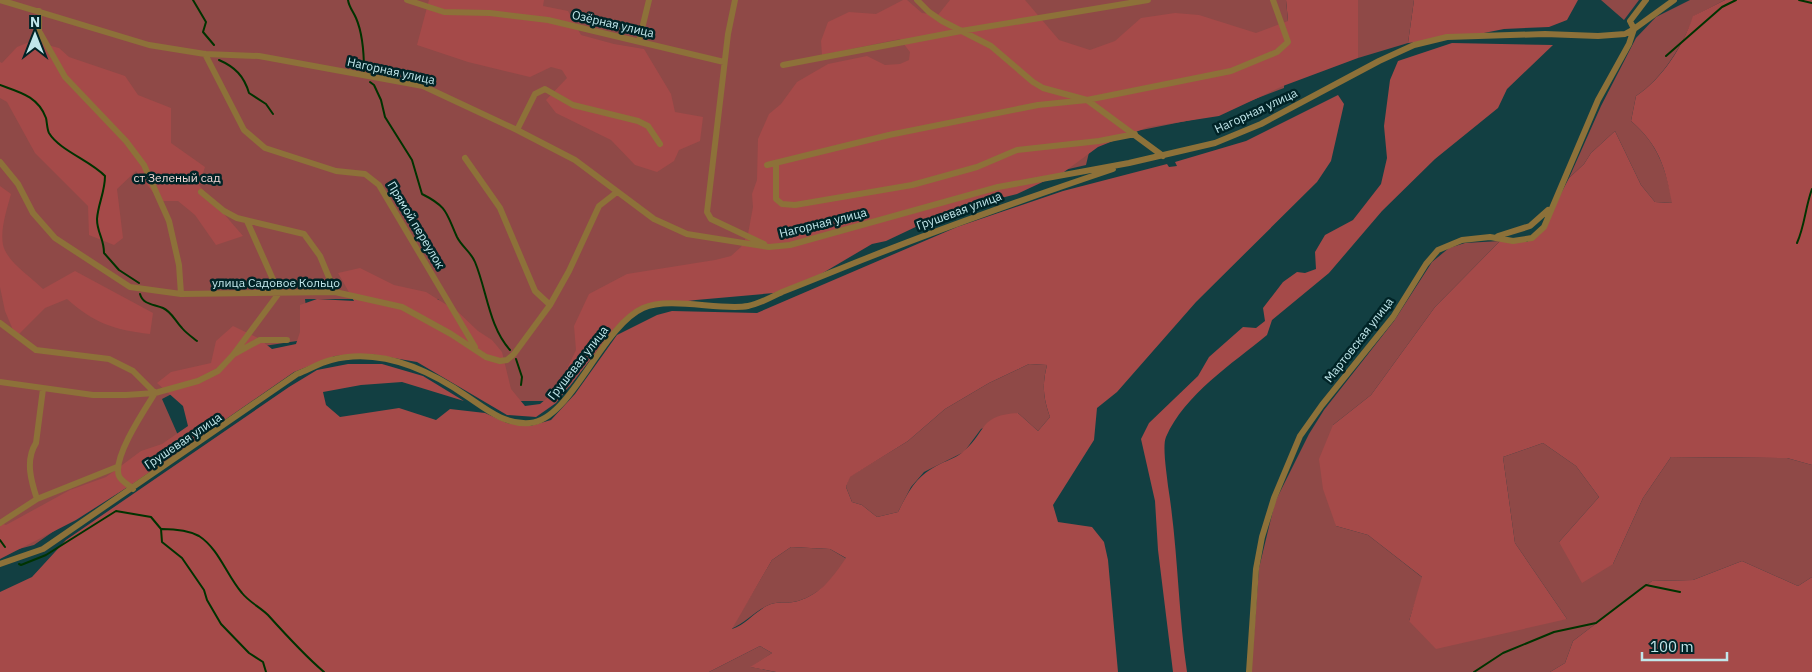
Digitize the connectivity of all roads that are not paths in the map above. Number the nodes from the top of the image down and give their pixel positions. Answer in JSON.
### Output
{"nodes":[{"id":1,"x":0,"y":0,"type":"edge"},
{"id":2,"x":407,"y":0,"type":"edge"},
{"id":3,"x":649,"y":0,"type":"edge"},
{"id":4,"x":734,"y":0,"type":"edge"},
{"id":5,"x":917,"y":0,"type":"edge"},
{"id":6,"x":1148,"y":0,"type":"edge"},
{"id":7,"x":1273,"y":0,"type":"edge"},
{"id":8,"x":1646,"y":0,"type":"edge"},
{"id":9,"x":1674,"y":0,"type":"edge"},
{"id":10,"x":39,"y":11,"type":"junction"},
{"id":11,"x":1634,"y":29,"type":"junction"},
{"id":12,"x":961,"y":31,"type":"junction"},
{"id":13,"x":639,"y":41,"type":"junction"},
{"id":14,"x":204,"y":54,"type":"junction"},
{"id":15,"x":724,"y":62,"type":"junction"},
{"id":16,"x":783,"y":65,"type":"dead end"},
{"id":17,"x":1087,"y":100,"type":"junction"},
{"id":18,"x":517,"y":130,"type":"junction"},
{"id":19,"x":1135,"y":134,"type":"junction"},
{"id":20,"x":660,"y":144,"type":"dead end"},
{"id":21,"x":1163,"y":156,"type":"junction"},
{"id":22,"x":466,"y":158,"type":"dead end"},
{"id":23,"x":0,"y":162,"type":"edge"},
{"id":24,"x":776,"y":163,"type":"junction"},
{"id":25,"x":1129,"y":163,"type":"junction"},
{"id":26,"x":767,"y":165,"type":"dead end"},
{"id":27,"x":201,"y":192,"type":"dead end"},
{"id":28,"x":616,"y":192,"type":"junction"},
{"id":29,"x":1550,"y":208,"type":"junction"},
{"id":30,"x":247,"y":221,"type":"junction"},
{"id":31,"x":1490,"y":237,"type":"junction"},
{"id":32,"x":770,"y":247,"type":"junction"},
{"id":33,"x":336,"y":292,"type":"junction"},
{"id":34,"x":279,"y":293,"type":"junction"},
{"id":35,"x":181,"y":294,"type":"junction"},
{"id":36,"x":550,"y":305,"type":"junction"},
{"id":37,"x":0,"y":323,"type":"edge"},
{"id":38,"x":288,"y":340,"type":"dead end"},
{"id":39,"x":477,"y":350,"type":"junction"},
{"id":40,"x":233,"y":355,"type":"junction"},
{"id":41,"x":0,"y":382,"type":"edge"},
{"id":42,"x":43,"y":389,"type":"junction"},
{"id":43,"x":155,"y":394,"type":"junction"},
{"id":44,"x":117,"y":467,"type":"junction"},
{"id":45,"x":133,"y":489,"type":"junction"},
{"id":46,"x":37,"y":499,"type":"junction"},
{"id":47,"x":0,"y":523,"type":"edge"},
{"id":48,"x":0,"y":564,"type":"edge"},
{"id":49,"x":1249,"y":672,"type":"edge"}],
"edges":[{"from":1,"to":10,"type":"street","name":"Нагорная улица"},
{"from":2,"to":13,"type":"street","name":"Озёрная улица"},
{"from":3,"to":13,"type":"street"},
{"from":4,"to":15,"type":"street"},
{"from":5,"to":12,"type":"street"},
{"from":6,"to":12,"type":"street"},
{"from":7,"to":17,"type":"street"},
{"from":8,"to":11,"type":"street"},
{"from":9,"to":11,"type":"street"},
{"from":10,"to":14,"type":"street","name":"Нагорная улица"},
{"from":10,"to":35,"type":"street"},
{"from":11,"to":21,"type":"street","name":"Нагорная улица"},
{"from":11,"to":29,"type":"street","name":"Мартовская улица"},
{"from":12,"to":16,"type":"street"},
{"from":12,"to":17,"type":"street"},
{"from":13,"to":15,"type":"street","name":"Озёрная улица"},
{"from":14,"to":18,"type":"street","name":"Нагорная улица"},
{"from":14,"to":39,"type":"street","name":"Прямой переулок"},
{"from":15,"to":32,"type":"street"},
{"from":17,"to":19,"type":"street"},
{"from":17,"to":24,"type":"street"},
{"from":18,"to":20,"type":"street"},
{"from":18,"to":28,"type":"street","name":"Нагорная улица"},
{"from":19,"to":21,"type":"street"},
{"from":19,"to":24,"type":"street"},
{"from":21,"to":25,"type":"street","name":"Нагорная улица"},
{"from":22,"to":36,"type":"street"},
{"from":23,"to":35,"type":"street","name":"улица Садовое Кольцо"},
{"from":24,"to":26,"type":"street"},
{"from":25,"to":32,"type":"street","name":"Нагорная улица"},
{"from":25,"to":45,"type":"street","name":"Грушевая улица"},
{"from":27,"to":30,"type":"street"},
{"from":28,"to":32,"type":"street","name":"Нагорная улица"},
{"from":28,"to":36,"type":"street","name":"улица Садовое Кольцо"},
{"from":29,"to":31,"type":"street"},
{"from":29,"to":31,"type":"street","name":"Мартовская улица"},
{"from":30,"to":33,"type":"street"},
{"from":30,"to":34,"type":"street"},
{"from":31,"to":49,"type":"street","name":"Мартовская улица"},
{"from":33,"to":34,"type":"street","name":"улица Садовое Кольцо"},
{"from":33,"to":39,"type":"street","name":"улица Садовое Кольцо"},
{"from":34,"to":35,"type":"street","name":"улица Садовое Кольцо"},
{"from":34,"to":40,"type":"street"},
{"from":36,"to":39,"type":"street","name":"улица Садовое Кольцо"},
{"from":37,"to":43,"type":"street"},
{"from":38,"to":40,"type":"street"},
{"from":40,"to":43,"type":"street"},
{"from":41,"to":42,"type":"street"},
{"from":42,"to":43,"type":"street"},
{"from":42,"to":46,"type":"street"},
{"from":43,"to":44,"type":"street"},
{"from":44,"to":45,"type":"street"},
{"from":44,"to":46,"type":"street"},
{"from":45,"to":48,"type":"street","name":"Грушевая улица"},
{"from":46,"to":47,"type":"street"}]}
